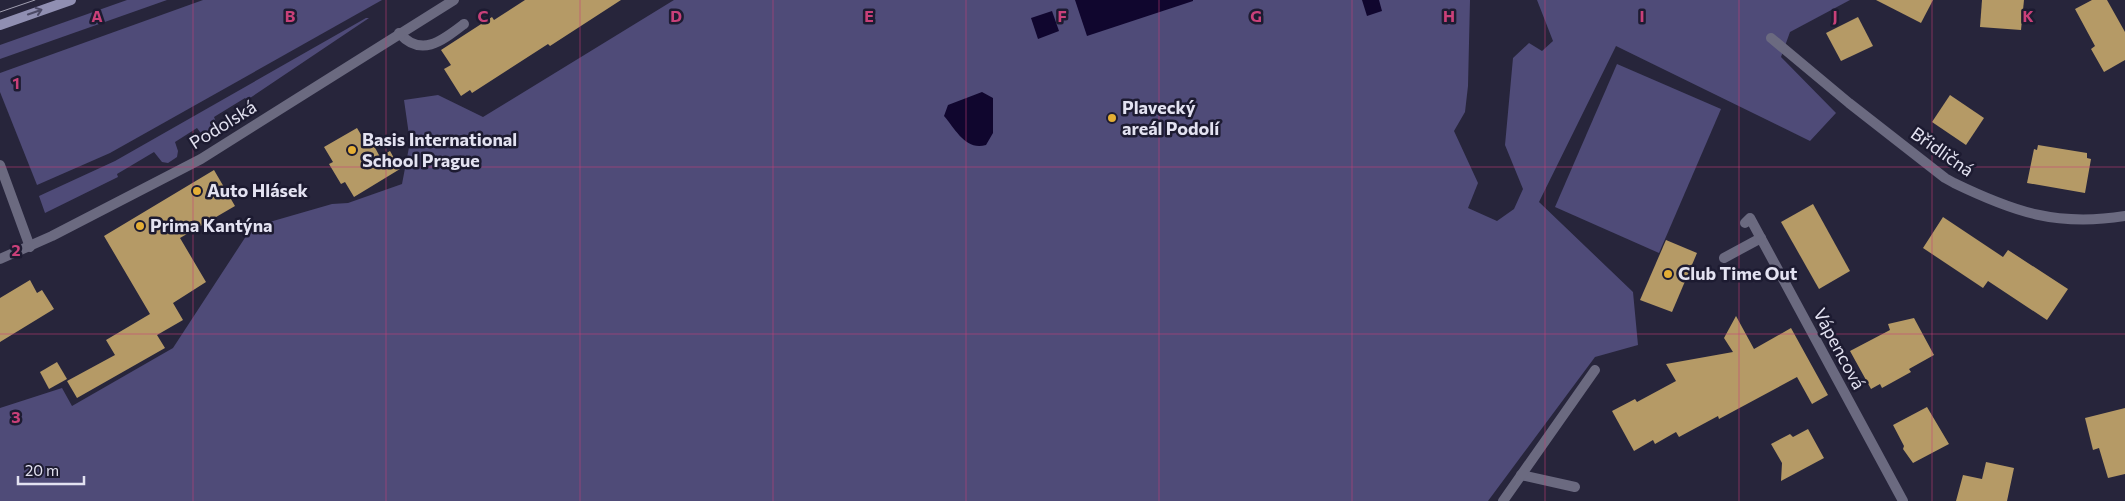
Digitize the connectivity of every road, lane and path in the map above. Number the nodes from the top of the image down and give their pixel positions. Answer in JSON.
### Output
{"nodes":[{"id":1,"x":71,"y":0,"type":"edge"},
{"id":2,"x":454,"y":0,"type":"edge"},
{"id":3,"x":464,"y":24,"type":"dead end"},
{"id":4,"x":0,"y":25,"type":"edge"},
{"id":5,"x":399,"y":33,"type":"junction"},
{"id":6,"x":1771,"y":38,"type":"dead end"},
{"id":7,"x":0,"y":165,"type":"edge"},
{"id":8,"x":2125,"y":216,"type":"edge"},
{"id":9,"x":1745,"y":223,"type":"dead end"},
{"id":10,"x":1761,"y":238,"type":"junction"},
{"id":11,"x":30,"y":247,"type":"junction"},
{"id":12,"x":1724,"y":258,"type":"dead end"},
{"id":13,"x":0,"y":259,"type":"edge"},
{"id":14,"x":1595,"y":370,"type":"dead end"},
{"id":15,"x":1521,"y":475,"type":"junction"},
{"id":16,"x":1575,"y":487,"type":"dead end"},
{"id":17,"x":1503,"y":501,"type":"edge"},
{"id":18,"x":1903,"y":501,"type":"edge"}],
"edges":[{"from":4,"to":1,"type":"main road","one_way":true},
{"from":2,"to":5,"type":"street","name":"Podolská"},
{"from":3,"to":5,"type":"street"},
{"from":5,"to":11,"type":"street","name":"Podolská"},
{"from":6,"to":8,"type":"street","name":"Břidličná"},
{"from":7,"to":11,"type":"street"},
{"from":9,"to":10,"type":"street","name":"Vápencová"},
{"from":10,"to":12,"type":"street"},
{"from":10,"to":18,"type":"street","name":"Vápencová"},
{"from":11,"to":13,"type":"street","name":"Podolská"},
{"from":14,"to":15,"type":"street"},
{"from":15,"to":16,"type":"street"},
{"from":15,"to":17,"type":"street"}]}
